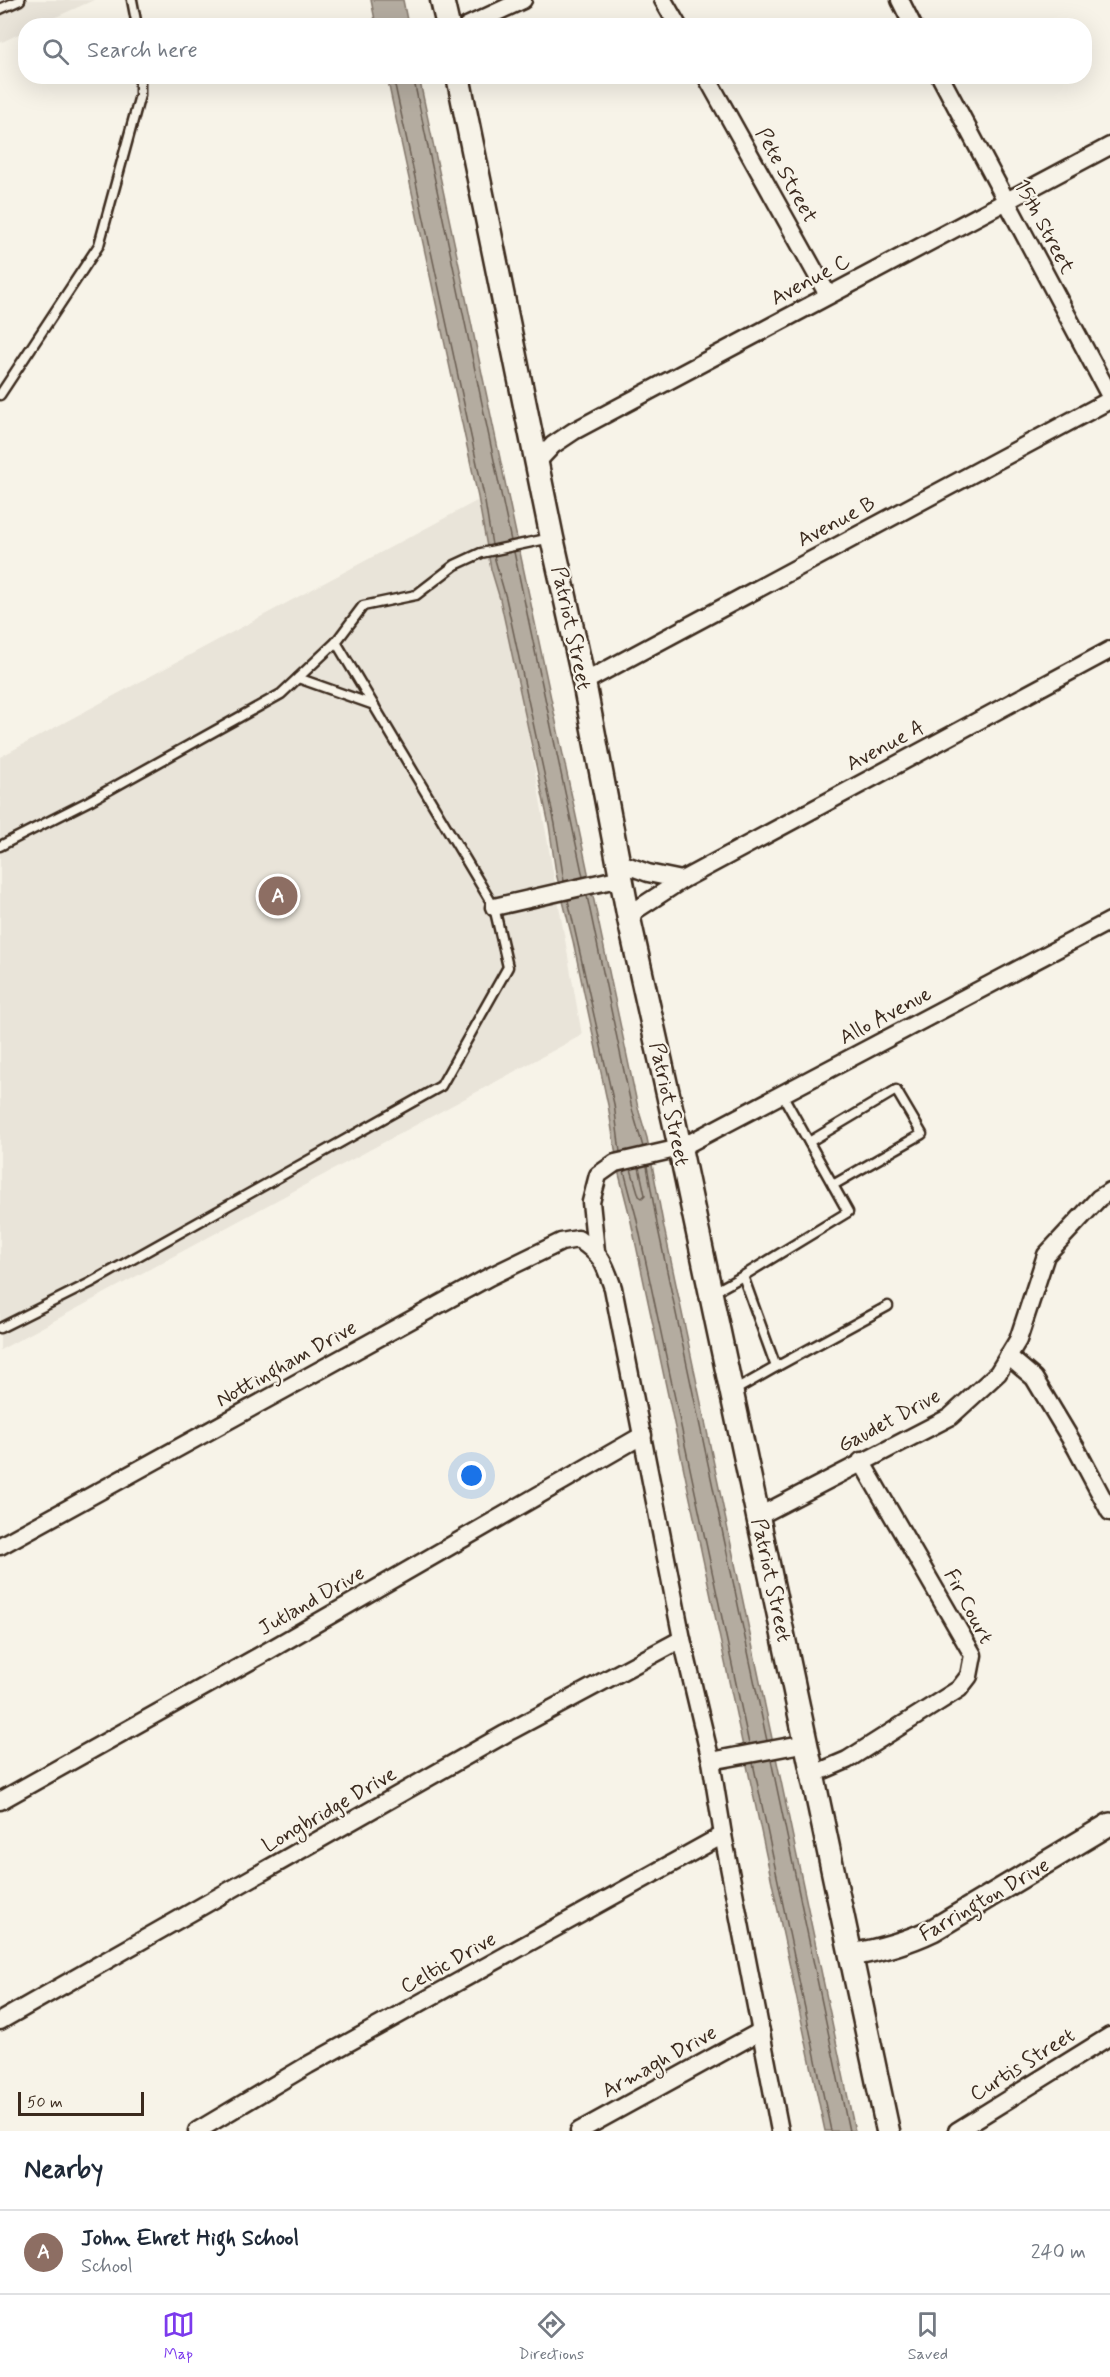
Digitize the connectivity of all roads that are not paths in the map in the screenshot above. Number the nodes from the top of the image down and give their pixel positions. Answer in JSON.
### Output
{"nodes":[{"id":1,"x":20,"y":0,"type":"edge"},
{"id":2,"x":132,"y":0,"type":"edge"},
{"id":3,"x":442,"y":0,"type":"edge"},
{"id":4,"x":523,"y":0,"type":"edge"},
{"id":5,"x":663,"y":0,"type":"edge"},
{"id":6,"x":900,"y":0,"type":"edge"},
{"id":7,"x":0,"y":9,"type":"edge"},
{"id":8,"x":135,"y":18,"type":"edge"},
{"id":9,"x":445,"y":18,"type":"edge"},
{"id":10,"x":484,"y":18,"type":"edge"},
{"id":11,"x":673,"y":18,"type":"edge"},
{"id":12,"x":909,"y":18,"type":"edge"},
{"id":13,"x":140,"y":84,"type":"edge"},
{"id":14,"x":460,"y":84,"type":"edge"},
{"id":15,"x":710,"y":84,"type":"edge"},
{"id":16,"x":944,"y":84,"type":"edge"},
{"id":17,"x":1110,"y":146,"type":"edge"},
{"id":18,"x":1007,"y":202,"type":"junction"},
{"id":19,"x":828,"y":294,"type":"junction"},
{"id":20,"x":0,"y":395,"type":"edge"},
{"id":21,"x":1110,"y":398,"type":"edge"},
{"id":22,"x":537,"y":462,"type":"junction"},
{"id":23,"x":542,"y":540,"type":"junction"},
{"id":24,"x":336,"y":642,"type":"junction"},
{"id":25,"x":1110,"y":650,"type":"edge"},
{"id":26,"x":298,"y":678,"type":"junction"},
{"id":27,"x":584,"y":682,"type":"junction"},
{"id":28,"x":374,"y":705,"type":"junction"},
{"id":29,"x":0,"y":846,"type":"edge"},
{"id":30,"x":614,"y":874,"type":"junction"},
{"id":31,"x":682,"y":880,"type":"junction"},
{"id":32,"x":494,"y":907,"type":"junction"},
{"id":33,"x":629,"y":919,"type":"junction"},
{"id":34,"x":1110,"y":921,"type":"edge"},
{"id":35,"x":782,"y":1094,"type":"junction"},
{"id":36,"x":809,"y":1142,"type":"junction"},
{"id":37,"x":669,"y":1151,"type":"junction"},
{"id":38,"x":833,"y":1185,"type":"junction"},
{"id":39,"x":1110,"y":1191,"type":"edge"},
{"id":40,"x":596,"y":1251,"type":"junction"},
{"id":41,"x":743,"y":1276,"type":"junction"},
{"id":42,"x":711,"y":1293,"type":"junction"},
{"id":43,"x":888,"y":1306,"type":"dead end"},
{"id":44,"x":0,"y":1328,"type":"edge"},
{"id":45,"x":1008,"y":1356,"type":"junction"},
{"id":46,"x":776,"y":1367,"type":"junction"},
{"id":47,"x":732,"y":1392,"type":"junction"},
{"id":48,"x":643,"y":1435,"type":"junction"},
{"id":49,"x":861,"y":1461,"type":"junction"},
{"id":50,"x":1110,"y":1512,"type":"edge"},
{"id":51,"x":759,"y":1516,"type":"junction"},
{"id":52,"x":0,"y":1546,"type":"edge"},
{"id":53,"x":682,"y":1639,"type":"junction"},
{"id":54,"x":801,"y":1745,"type":"junction"},
{"id":55,"x":711,"y":1761,"type":"junction"},
{"id":56,"x":814,"y":1774,"type":"junction"},
{"id":57,"x":0,"y":1801,"type":"edge"},
{"id":58,"x":1110,"y":1824,"type":"edge"},
{"id":59,"x":723,"y":1835,"type":"junction"},
{"id":60,"x":851,"y":1955,"type":"junction"},
{"id":61,"x":0,"y":2021,"type":"edge"},
{"id":62,"x":760,"y":2031,"type":"junction"},
{"id":63,"x":1110,"y":2036,"type":"edge"},
{"id":64,"x":197,"y":2131,"type":"edge"},
{"id":65,"x":579,"y":2131,"type":"edge"},
{"id":66,"x":780,"y":2131,"type":"edge"},
{"id":67,"x":888,"y":2131,"type":"edge"},
{"id":68,"x":957,"y":2131,"type":"edge"}],
"edges":[{"from":1,"to":7,"type":"lane"},
{"from":2,"to":8,"type":"lane"},
{"from":3,"to":9,"type":"main road"},
{"from":4,"to":10,"type":"street"},
{"from":5,"to":11,"type":"street"},
{"from":6,"to":12,"type":"street"},
{"from":13,"to":20,"type":"lane"},
{"from":14,"to":22,"type":"main road","name":"Patriot Street"},
{"from":15,"to":19,"type":"street","name":"Pete Street"},
{"from":16,"to":18,"type":"street","name":"15th Street"},
{"from":17,"to":18,"type":"street","name":"Avenue C"},
{"from":18,"to":19,"type":"street","name":"Avenue C"},
{"from":18,"to":21,"type":"street","name":"15th Street"},
{"from":19,"to":22,"type":"street","name":"Avenue C"},
{"from":21,"to":27,"type":"street","name":"Avenue B"},
{"from":22,"to":23,"type":"main road","name":"Patriot Street"},
{"from":23,"to":24,"type":"lane"},
{"from":23,"to":27,"type":"main road","name":"Patriot Street"},
{"from":24,"to":26,"type":"lane"},
{"from":24,"to":28,"type":"lane"},
{"from":25,"to":31,"type":"street","name":"Avenue A"},
{"from":26,"to":28,"type":"lane"},
{"from":26,"to":29,"type":"lane"},
{"from":27,"to":30,"type":"main road","name":"Patriot Street"},
{"from":28,"to":32,"type":"lane"},
{"from":30,"to":31,"type":"street"},
{"from":30,"to":32,"type":"street"},
{"from":30,"to":33,"type":"main road","name":"Patriot Street"},
{"from":31,"to":33,"type":"street","name":"Avenue A"},
{"from":32,"to":44,"type":"lane"},
{"from":33,"to":37,"type":"main road","name":"Patriot Street"},
{"from":34,"to":35,"type":"street","name":"Allo Avenue"},
{"from":35,"to":36,"type":"lane"},
{"from":35,"to":37,"type":"street","name":"Allo Avenue"},
{"from":36,"to":38,"type":"lane"},
{"from":36,"to":38,"type":"lane"},
{"from":37,"to":40,"type":"street","name":"Allo Avenue"},
{"from":37,"to":42,"type":"main road","name":"Patriot Street"},
{"from":38,"to":41,"type":"lane"},
{"from":39,"to":45,"type":"street","name":"Gaudet Drive"},
{"from":40,"to":48,"type":"street"},
{"from":40,"to":52,"type":"street","name":"Nottingham Drive"},
{"from":41,"to":42,"type":"lane"},
{"from":41,"to":46,"type":"lane"},
{"from":42,"to":47,"type":"main road","name":"Patriot Street"},
{"from":43,"to":46,"type":"lane"},
{"from":45,"to":49,"type":"street","name":"Gaudet Drive"},
{"from":45,"to":50,"type":"street"},
{"from":46,"to":47,"type":"lane"},
{"from":47,"to":51,"type":"main road","name":"Patriot Street"},
{"from":48,"to":53,"type":"street"},
{"from":48,"to":57,"type":"street","name":"Jutland Drive"},
{"from":49,"to":51,"type":"street","name":"Gaudet Drive"},
{"from":49,"to":56,"type":"street","name":"Fir Court"},
{"from":51,"to":54,"type":"main road","name":"Patriot Street"},
{"from":53,"to":55,"type":"street"},
{"from":53,"to":61,"type":"street","name":"Longbridge Drive"},
{"from":54,"to":55,"type":"street"},
{"from":54,"to":56,"type":"main road","name":"Patriot Street"},
{"from":55,"to":59,"type":"street"},
{"from":56,"to":60,"type":"main road","name":"Patriot Street"},
{"from":58,"to":60,"type":"street","name":"Farrington Drive"},
{"from":59,"to":62,"type":"street"},
{"from":59,"to":64,"type":"street","name":"Celtic Drive"},
{"from":60,"to":67,"type":"main road","name":"Patriot Street"},
{"from":62,"to":65,"type":"street","name":"Armagh Drive"},
{"from":62,"to":66,"type":"street"},
{"from":63,"to":68,"type":"street","name":"Curtis Street"}]}
